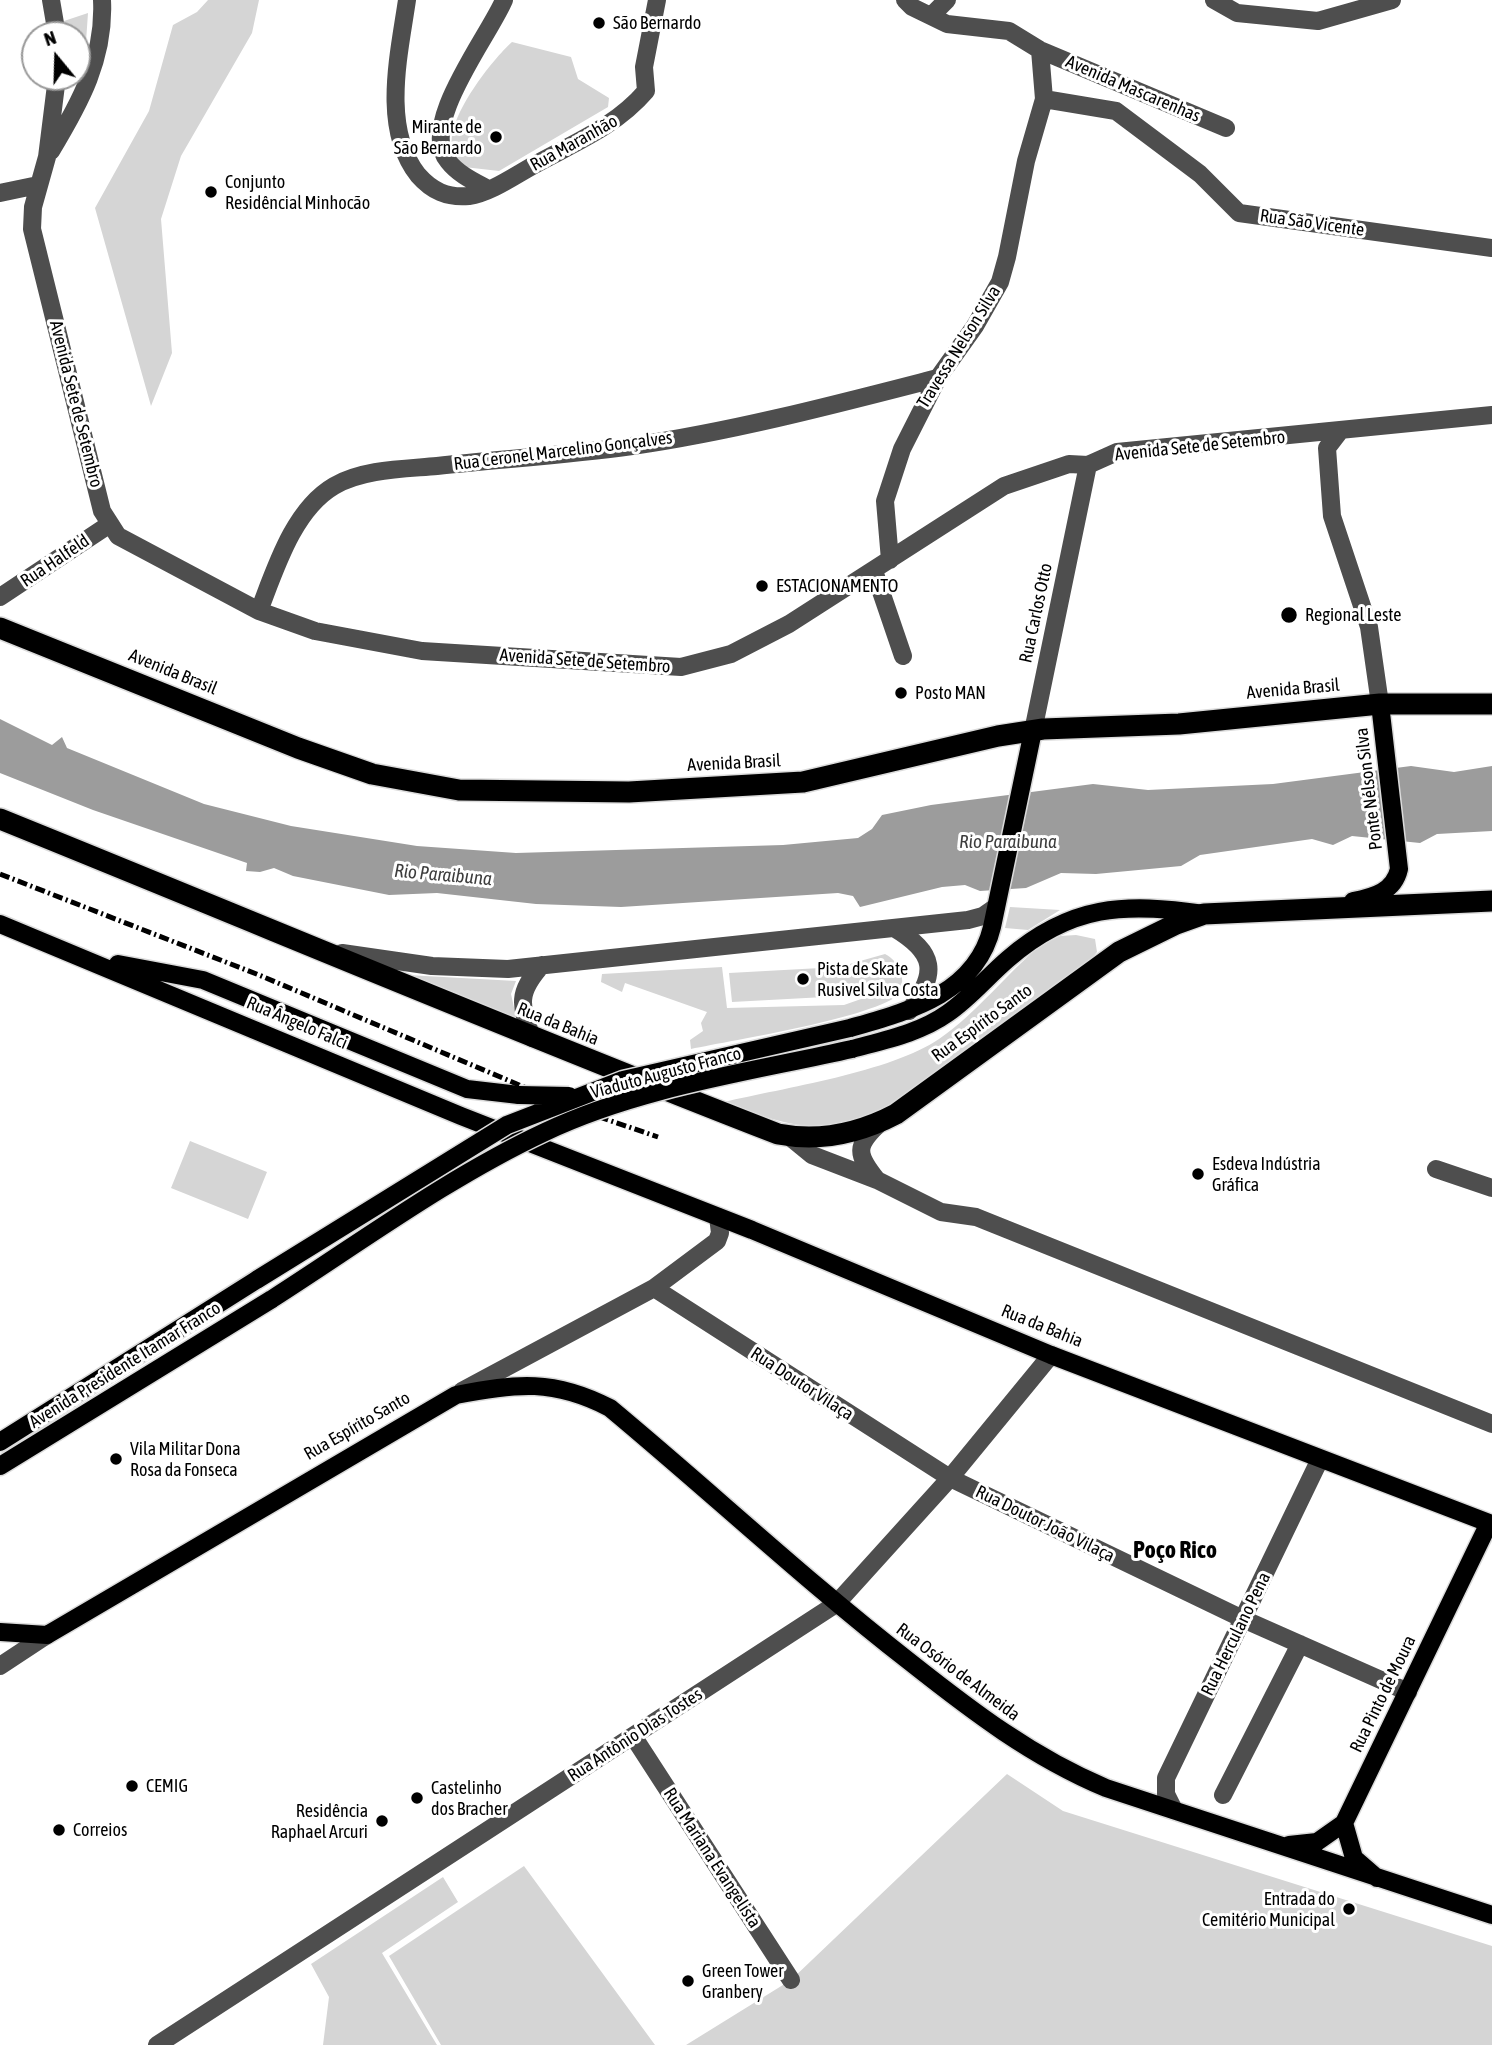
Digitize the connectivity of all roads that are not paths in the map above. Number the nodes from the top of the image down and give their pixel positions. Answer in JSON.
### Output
{"nodes":[{"id":1,"x":51,"y":0,"type":"edge"},
{"id":2,"x":103,"y":0,"type":"edge"},
{"id":3,"x":407,"y":0,"type":"edge"},
{"id":4,"x":504,"y":0,"type":"edge"},
{"id":5,"x":657,"y":0,"type":"edge"},
{"id":6,"x":905,"y":0,"type":"edge"},
{"id":7,"x":947,"y":0,"type":"edge"},
{"id":8,"x":1214,"y":0,"type":"edge"},
{"id":9,"x":1392,"y":0,"type":"edge"},
{"id":10,"x":931,"y":16,"type":"junction"},
{"id":11,"x":55,"y":21,"type":"edge"},
{"id":12,"x":1040,"y":50,"type":"junction"},
{"id":13,"x":55,"y":91,"type":"edge"},
{"id":14,"x":1044,"y":99,"type":"junction"},
{"id":15,"x":1226,"y":128,"type":"dead end"},
{"id":16,"x":47,"y":157,"type":"junction"},
{"id":17,"x":38,"y":185,"type":"junction"},
{"id":18,"x":488,"y":189,"type":"junction"},
{"id":19,"x":0,"y":193,"type":"edge"},
{"id":20,"x":1492,"y":248,"type":"edge"},
{"id":21,"x":937,"y":378,"type":"junction"},
{"id":22,"x":1492,"y":415,"type":"edge"},
{"id":23,"x":1340,"y":431,"type":"junction"},
{"id":24,"x":1313,"y":434,"type":"junction"},
{"id":25,"x":1326,"y":448,"type":"junction"},
{"id":26,"x":1088,"y":465,"type":"junction"},
{"id":27,"x":110,"y":524,"type":"junction"},
{"id":28,"x":890,"y":560,"type":"junction"},
{"id":29,"x":874,"y":571,"type":"junction"},
{"id":30,"x":0,"y":597,"type":"edge"},
{"id":31,"x":258,"y":611,"type":"junction"},
{"id":32,"x":0,"y":628,"type":"edge"},
{"id":33,"x":903,"y":656,"type":"dead end"},
{"id":34,"x":1380,"y":704,"type":"junction"},
{"id":35,"x":1492,"y":704,"type":"edge"},
{"id":36,"x":1033,"y":731,"type":"junction"},
{"id":37,"x":0,"y":819,"type":"edge"},
{"id":38,"x":998,"y":900,"type":"junction"},
{"id":39,"x":1492,"y":901,"type":"edge"},
{"id":40,"x":1322,"y":907,"type":"junction"},
{"id":41,"x":1203,"y":914,"type":"junction"},
{"id":42,"x":0,"y":923,"type":"edge"},
{"id":43,"x":894,"y":928,"type":"junction"},
{"id":44,"x":323,"y":950,"type":"junction"},
{"id":45,"x":88,"y":959,"type":"junction"},
{"id":46,"x":542,"y":965,"type":"junction"},
{"id":47,"x":909,"y":1011,"type":"junction"},
{"id":48,"x":532,"y":1038,"type":"junction"},
{"id":49,"x":576,"y":1096,"type":"junction"},
{"id":50,"x":882,"y":1122,"type":"junction"},
{"id":51,"x":784,"y":1135,"type":"junction"},
{"id":52,"x":578,"y":1161,"type":"joint"},
{"id":53,"x":1436,"y":1169,"type":"dead end"},
{"id":54,"x":877,"y":1180,"type":"junction"},
{"id":55,"x":1492,"y":1188,"type":"edge"},
{"id":56,"x":718,"y":1217,"type":"junction"},
{"id":57,"x":258,"y":1279,"type":"joint"},
{"id":58,"x":654,"y":1288,"type":"junction"},
{"id":59,"x":272,"y":1299,"type":"joint"},
{"id":60,"x":1051,"y":1354,"type":"junction"},
{"id":61,"x":456,"y":1395,"type":"junction"},
{"id":62,"x":1492,"y":1424,"type":"edge"},
{"id":63,"x":0,"y":1442,"type":"edge"},
{"id":64,"x":1320,"y":1459,"type":"junction"},
{"id":65,"x":0,"y":1466,"type":"edge"},
{"id":66,"x":950,"y":1478,"type":"junction"},
{"id":67,"x":1490,"y":1524,"type":"edge"},
{"id":68,"x":835,"y":1604,"type":"junction"},
{"id":69,"x":1243,"y":1619,"type":"junction"},
{"id":70,"x":0,"y":1632,"type":"edge"},
{"id":71,"x":47,"y":1635,"type":"junction"},
{"id":72,"x":1300,"y":1644,"type":"junction"},
{"id":73,"x":0,"y":1666,"type":"edge"},
{"id":74,"x":1408,"y":1692,"type":"junction"},
{"id":75,"x":633,"y":1736,"type":"junction"},
{"id":76,"x":1223,"y":1795,"type":"dead end"},
{"id":77,"x":1174,"y":1810,"type":"junction"},
{"id":78,"x":1344,"y":1823,"type":"junction"},
{"id":79,"x":1282,"y":1846,"type":"junction"},
{"id":80,"x":1377,"y":1878,"type":"junction"},
{"id":81,"x":1492,"y":1915,"type":"edge"},
{"id":82,"x":791,"y":1980,"type":"dead end"},
{"id":83,"x":157,"y":2045,"type":"edge"}],
"edges":[{"from":1,"to":11,"type":"street"},
{"from":2,"to":16,"type":"street"},
{"from":3,"to":18,"type":"street","name":"Rua Maranhão"},
{"from":4,"to":18,"type":"street"},
{"from":5,"to":18,"type":"street","name":"Rua Maranhão"},
{"from":6,"to":10,"type":"street","name":"Avenida Mascarenhas"},
{"from":7,"to":10,"type":"street"},
{"from":8,"to":9,"type":"street"},
{"from":10,"to":12,"type":"street","name":"Avenida Mascarenhas"},
{"from":12,"to":14,"type":"street","name":"Travessa Nelson Silva"},
{"from":12,"to":15,"type":"street","name":"Avenida Mascarenhas"},
{"from":13,"to":16,"type":"street","name":"Avenida Sete de Setembro"},
{"from":14,"to":20,"type":"street","name":"Rua São Vicente"},
{"from":14,"to":21,"type":"street","name":"Travessa Nelson Silva"},
{"from":16,"to":17,"type":"street","name":"Avenida Sete de Setembro"},
{"from":17,"to":19,"type":"street"},
{"from":17,"to":27,"type":"street","name":"Avenida Sete de Setembro"},
{"from":21,"to":28,"type":"street","name":"Travessa Nelson Silva"},
{"from":21,"to":31,"type":"street","name":"Rua Ceronel Marcelino Gonçalves"},
{"from":22,"to":23,"type":"street","name":"Avenida Sete de Setembro"},
{"from":23,"to":24,"type":"street","name":"Avenida Sete de Setembro"},
{"from":23,"to":25,"type":"street"},
{"from":24,"to":25,"type":"street"},
{"from":24,"to":26,"type":"street","name":"Avenida Sete de Setembro"},
{"from":25,"to":34,"type":"street"},
{"from":26,"to":28,"type":"street","name":"Avenida Sete de Setembro"},
{"from":26,"to":36,"type":"street","name":"Rua Carlos Otto"},
{"from":27,"to":30,"type":"street","name":"Rua Halfeld"},
{"from":27,"to":31,"type":"street","name":"Avenida Sete de Setembro"},
{"from":28,"to":29,"type":"street","name":"Avenida Sete de Setembro"},
{"from":29,"to":31,"type":"street","name":"Avenida Sete de Setembro"},
{"from":29,"to":33,"type":"street"},
{"from":32,"to":36,"type":"highway","name":"Avenida Brasil"},
{"from":34,"to":35,"type":"highway","name":"Avenida Brasil"},
{"from":34,"to":36,"type":"highway","name":"Avenida Brasil"},
{"from":34,"to":40,"type":"main road","name":"Ponte Nélson Silva"},
{"from":36,"to":38,"type":"main road","name":"Rua Carlos Otto"},
{"from":37,"to":44,"type":"highway"},
{"from":38,"to":43,"type":"street"},
{"from":38,"to":47,"type":"main road","name":"Viaduto Augusto Franco"},
{"from":39,"to":40,"type":"highway"},
{"from":40,"to":41,"type":"highway"},
{"from":41,"to":50,"type":"highway","name":"Rua Espírito Santo"},
{"from":41,"to":59,"type":"main road","name":"Viaduto Augusto Franco","bridge":true},
{"from":42,"to":45,"type":"main road","name":"Rua Ângelo Falci"},
{"from":43,"to":46,"type":"street"},
{"from":43,"to":47,"type":"street"},
{"from":44,"to":46,"type":"street"},
{"from":44,"to":48,"type":"highway","name":"Rua da Bahia"},
{"from":45,"to":49,"type":"main road","bridge":true},
{"from":45,"to":52,"type":"main road","name":"Rua Ângelo Falci"},
{"from":46,"to":48,"type":"street"},
{"from":47,"to":49,"type":"main road","name":"Viaduto Augusto Franco","bridge":true},
{"from":48,"to":51,"type":"highway","name":"Rua da Bahia"},
{"from":49,"to":57,"type":"main road","name":"Viaduto Augusto Franco","bridge":true},
{"from":50,"to":51,"type":"highway","name":"Rua Espírito Santo"},
{"from":50,"to":54,"type":"street"},
{"from":51,"to":54,"type":"street","name":"Rua da Bahia"},
{"from":52,"to":56,"type":"main road","name":"Rua da Bahia"},
{"from":53,"to":55,"type":"street"},
{"from":54,"to":62,"type":"street","name":"Rua da Bahia"},
{"from":56,"to":58,"type":"street","name":"Rua Espírito Santo"},
{"from":56,"to":60,"type":"main road","name":"Rua da Bahia"},
{"from":57,"to":63,"type":"main road","name":"Avenida Presidente Itamar Franco"},
{"from":58,"to":61,"type":"street","name":"Rua Espírito Santo"},
{"from":58,"to":66,"type":"street","name":"Rua Doutor Vilaça"},
{"from":59,"to":65,"type":"main road","name":"Avenida Presidente Itamar Franco"},
{"from":60,"to":64,"type":"main road","name":"Rua da Bahia"},
{"from":60,"to":66,"type":"street","name":"Rua Antônio Dias Tostes"},
{"from":61,"to":68,"type":"main road","name":"Rua Osório de Almeida"},
{"from":61,"to":71,"type":"main road","name":"Rua Espírito Santo"},
{"from":64,"to":67,"type":"main road","name":"Rua da Bahia"},
{"from":64,"to":69,"type":"street","name":"Rua Herculano Pena"},
{"from":66,"to":68,"type":"street","name":"Rua Antônio Dias Tostes"},
{"from":66,"to":69,"type":"street","name":"Rua Doutor João Vilaça"},
{"from":67,"to":74,"type":"main road","name":"Rua Pinto de Moura"},
{"from":68,"to":75,"type":"street","name":"Rua Antônio Dias Tostes"},
{"from":68,"to":77,"type":"main road","name":"Rua Osório de Almeida"},
{"from":69,"to":72,"type":"street","name":"Rua Doutor João Vilaça"},
{"from":69,"to":77,"type":"street","name":"Rua Herculano Pena"},
{"from":70,"to":71,"type":"main road"},
{"from":71,"to":73,"type":"street","name":"Rua Espírito Santo"},
{"from":72,"to":74,"type":"street","name":"Rua Doutor João Vilaça"},
{"from":72,"to":76,"type":"street"},
{"from":74,"to":78,"type":"main road","name":"Rua Pinto de Moura"},
{"from":75,"to":82,"type":"street","name":"Rua Mariana Evangelista"},
{"from":75,"to":83,"type":"street","name":"Rua Antônio Dias Tostes"},
{"from":77,"to":79,"type":"main road","name":"Rua Osório de Almeida"},
{"from":78,"to":79,"type":"main road"},
{"from":78,"to":80,"type":"main road"},
{"from":79,"to":80,"type":"main road","name":"Rua Osório de Almeida"},
{"from":80,"to":81,"type":"main road","name":"Rua Osório de Almeida"}]}
